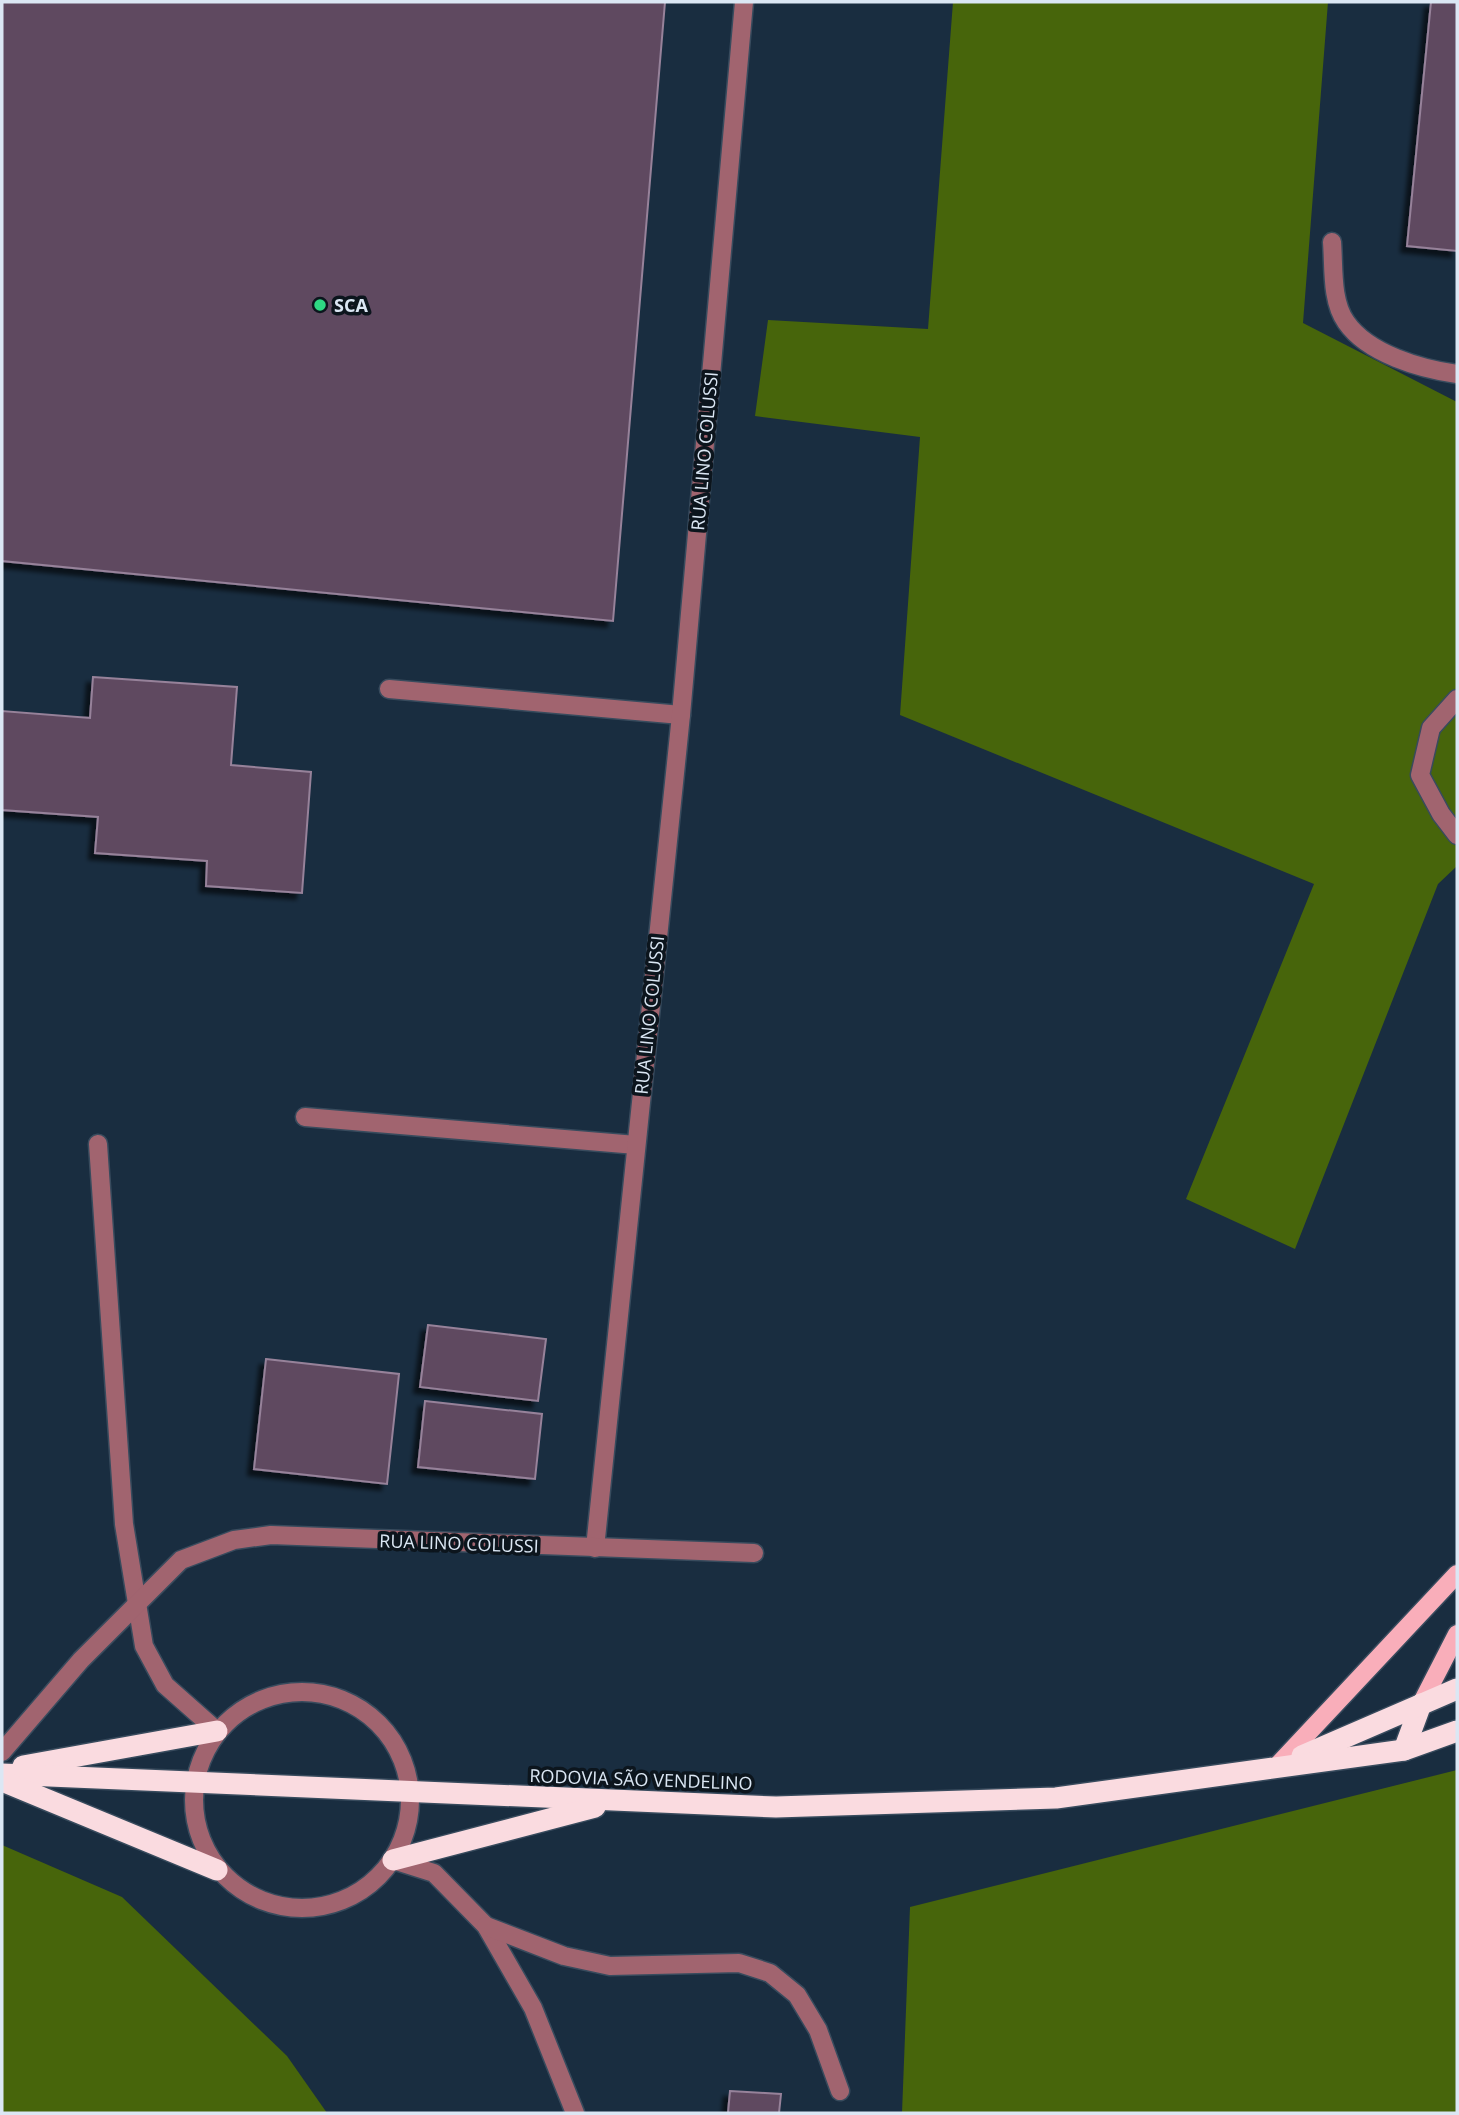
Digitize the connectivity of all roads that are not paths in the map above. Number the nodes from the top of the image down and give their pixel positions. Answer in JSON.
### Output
{"nodes":[{"id":1,"x":744,"y":2,"type":"edge"},
{"id":2,"x":1332,"y":242,"type":"dead end"},
{"id":3,"x":1457,"y":374,"type":"edge"},
{"id":4,"x":389,"y":689,"type":"dead end"},
{"id":5,"x":1457,"y":699,"type":"edge"},
{"id":6,"x":681,"y":715,"type":"junction"},
{"id":7,"x":1457,"y":835,"type":"edge"},
{"id":8,"x":304,"y":1117,"type":"dead end"},
{"id":9,"x":98,"y":1144,"type":"dead end"},
{"id":10,"x":636,"y":1145,"type":"junction"},
{"id":11,"x":595,"y":1548,"type":"junction"},
{"id":12,"x":754,"y":1553,"type":"dead end"},
{"id":13,"x":1457,"y":1574,"type":"edge"},
{"id":14,"x":135,"y":1604,"type":"junction"},
{"id":15,"x":1457,"y":1634,"type":"edge"},
{"id":16,"x":1457,"y":1689,"type":"edge"},
{"id":17,"x":1421,"y":1704,"type":"junction"},
{"id":18,"x":217,"y":1731,"type":"junction"},
{"id":19,"x":1457,"y":1731,"type":"edge"},
{"id":20,"x":1404,"y":1750,"type":"junction"},
{"id":21,"x":2,"y":1752,"type":"edge"},
{"id":22,"x":1277,"y":1766,"type":"junction"},
{"id":23,"x":2,"y":1772,"type":"edge"},
{"id":24,"x":195,"y":1781,"type":"junction"},
{"id":25,"x":2,"y":1782,"type":"edge"},
{"id":26,"x":411,"y":1793,"type":"junction"},
{"id":27,"x":617,"y":1801,"type":"junction"},
{"id":28,"x":393,"y":1860,"type":"junction"},
{"id":29,"x":217,"y":1870,"type":"junction"},
{"id":30,"x":486,"y":1926,"type":"junction"},
{"id":31,"x":840,"y":2091,"type":"dead end"},
{"id":32,"x":575,"y":2113,"type":"edge"}],
"edges":[{"from":1,"to":6,"type":"street","name":"RUA LINO COLUSSI"},
{"from":2,"to":3,"type":"street"},
{"from":4,"to":6,"type":"street"},
{"from":5,"to":7,"type":"street"},
{"from":6,"to":10,"type":"street","name":"RUA LINO COLUSSI"},
{"from":8,"to":10,"type":"street"},
{"from":9,"to":14,"type":"street"},
{"from":10,"to":11,"type":"street","name":"RUA LINO COLUSSI"},
{"from":11,"to":12,"type":"street"},
{"from":11,"to":14,"type":"street","name":"RUA LINO COLUSSI"},
{"from":13,"to":22,"type":"main road"},
{"from":14,"to":18,"type":"street"},
{"from":14,"to":21,"type":"street","name":"RUA LINO COLUSSI"},
{"from":15,"to":17,"type":"main road"},
{"from":16,"to":17,"type":"highway","name":"RODOVIA SÃO VENDELINO"},
{"from":17,"to":20,"type":"highway"},
{"from":17,"to":22,"type":"highway","name":"RODOVIA SÃO VENDELINO"},
{"from":18,"to":23,"type":"highway"},
{"from":18,"to":24,"type":"street"},
{"from":18,"to":26,"type":"street"},
{"from":19,"to":20,"type":"highway","name":"RODOVIA SÃO VENDELINO"},
{"from":20,"to":22,"type":"highway","name":"RODOVIA SÃO VENDELINO"},
{"from":22,"to":27,"type":"highway","name":"RODOVIA SÃO VENDELINO"},
{"from":23,"to":24,"type":"highway","name":"RODOVIA SÃO VENDELINO"},
{"from":24,"to":26,"type":"highway","name":"RODOVIA SÃO VENDELINO"},
{"from":24,"to":29,"type":"street"},
{"from":25,"to":29,"type":"highway"},
{"from":26,"to":27,"type":"highway","name":"RODOVIA SÃO VENDELINO"},
{"from":26,"to":28,"type":"street"},
{"from":27,"to":28,"type":"highway"},
{"from":28,"to":29,"type":"street"},
{"from":28,"to":30,"type":"street"},
{"from":30,"to":31,"type":"street"},
{"from":30,"to":32,"type":"street"}]}
